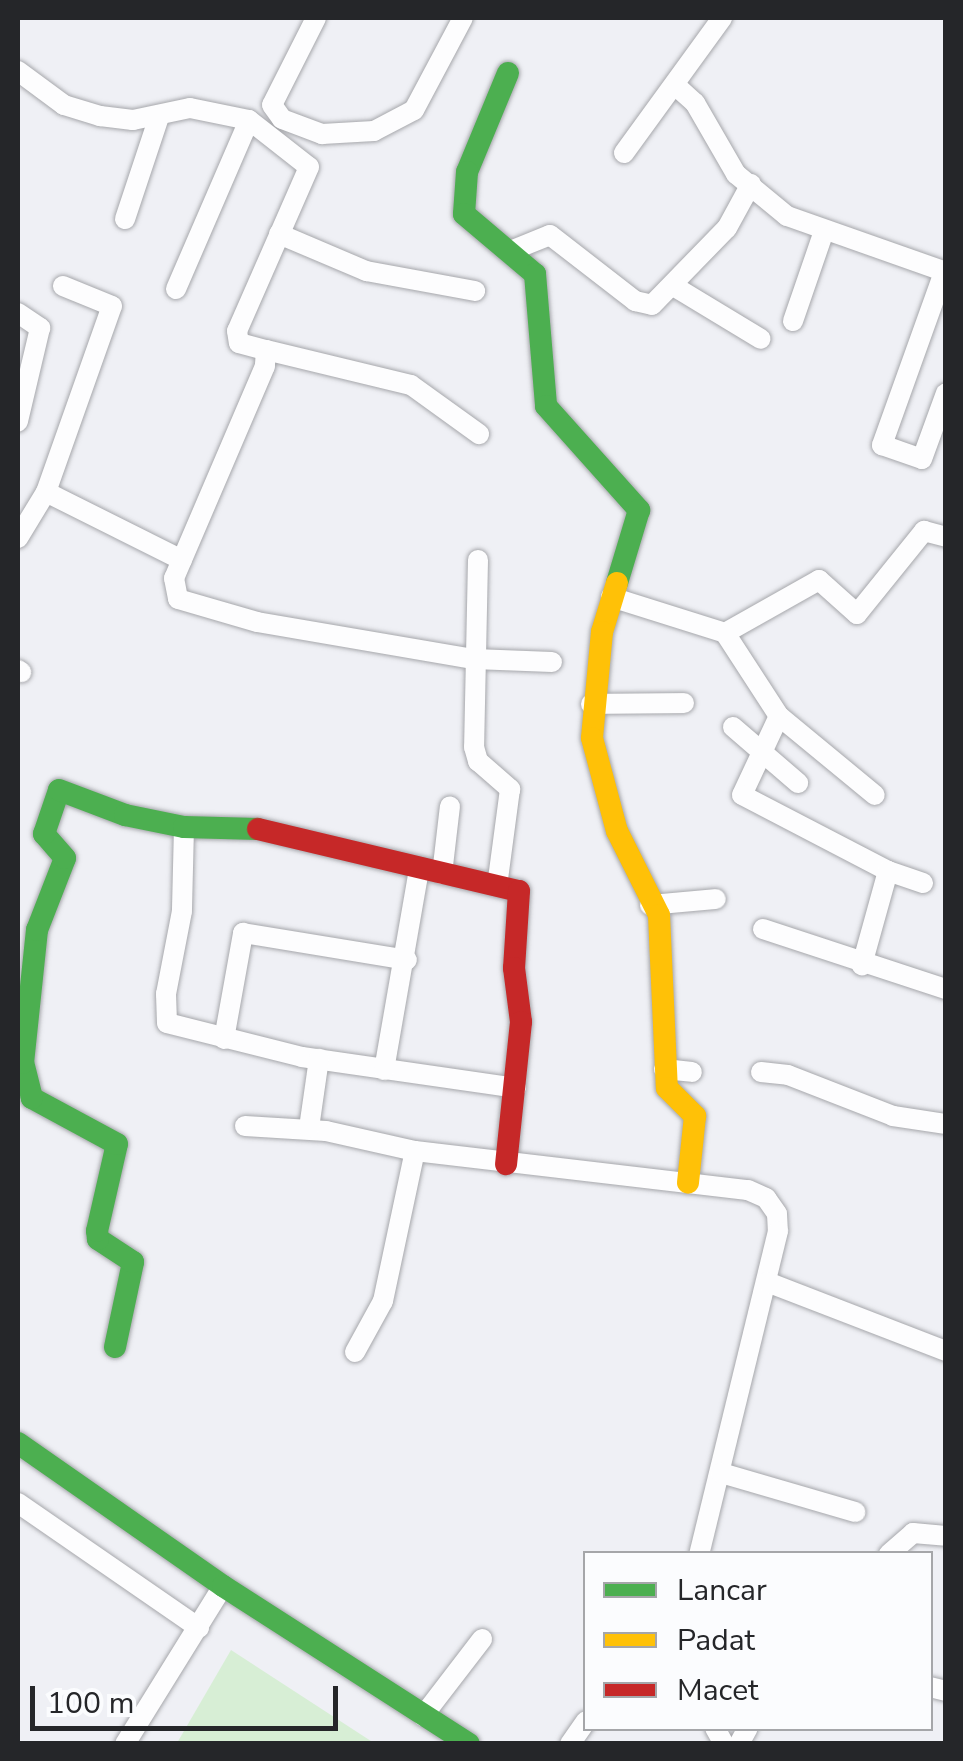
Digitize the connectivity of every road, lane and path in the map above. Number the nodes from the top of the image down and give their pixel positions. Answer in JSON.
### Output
{"nodes":[{"id":1,"x":316,"y":18,"type":"edge"},
{"id":2,"x":722,"y":18,"type":"edge"},
{"id":3,"x":460,"y":19,"type":"edge"},
{"id":4,"x":18,"y":70,"type":"edge"},
{"id":5,"x":508,"y":73,"type":"dead end"},
{"id":6,"x":675,"y":85,"type":"junction"},
{"id":7,"x":159,"y":117,"type":"junction"},
{"id":8,"x":249,"y":120,"type":"junction"},
{"id":9,"x":322,"y":134,"type":"junction"},
{"id":10,"x":624,"y":154,"type":"dead end"},
{"id":11,"x":309,"y":167,"type":"junction"},
{"id":12,"x":751,"y":184,"type":"junction"},
{"id":13,"x":125,"y":219,"type":"dead end"},
{"id":14,"x":280,"y":234,"type":"junction"},
{"id":15,"x":823,"y":234,"type":"junction"},
{"id":16,"x":508,"y":252,"type":"junction"},
{"id":17,"x":945,"y":272,"type":"edge"},
{"id":18,"x":64,"y":286,"type":"dead end"},
{"id":19,"x":674,"y":288,"type":"junction"},
{"id":20,"x":176,"y":289,"type":"dead end"},
{"id":21,"x":474,"y":291,"type":"dead end"},
{"id":22,"x":18,"y":313,"type":"edge"},
{"id":23,"x":794,"y":321,"type":"dead end"},
{"id":24,"x":761,"y":338,"type":"dead end"},
{"id":25,"x":266,"y":350,"type":"junction"},
{"id":26,"x":946,"y":393,"type":"edge"},
{"id":27,"x":18,"y":421,"type":"edge"},
{"id":28,"x":479,"y":434,"type":"dead end"},
{"id":29,"x":46,"y":492,"type":"junction"},
{"id":30,"x":946,"y":537,"type":"edge"},
{"id":31,"x":18,"y":538,"type":"edge"},
{"id":32,"x":182,"y":560,"type":"junction"},
{"id":33,"x":478,"y":560,"type":"dead end"},
{"id":34,"x":611,"y":597,"type":"junction"},
{"id":35,"x":725,"y":632,"type":"junction"},
{"id":36,"x":474,"y":659,"type":"junction"},
{"id":37,"x":552,"y":662,"type":"dead end"},
{"id":38,"x":684,"y":703,"type":"dead end"},
{"id":39,"x":590,"y":704,"type":"junction"},
{"id":40,"x":779,"y":716,"type":"junction"},
{"id":41,"x":733,"y":726,"type":"dead end"},
{"id":42,"x":758,"y":751,"type":"junction"},
{"id":43,"x":798,"y":782,"type":"dead end"},
{"id":44,"x":876,"y":794,"type":"dead end"},
{"id":45,"x":450,"y":806,"type":"dead end"},
{"id":46,"x":184,"y":827,"type":"junction"},
{"id":47,"x":430,"y":871,"type":"junction"},
{"id":48,"x":888,"y":872,"type":"junction"},
{"id":49,"x":924,"y":883,"type":"dead end"},
{"id":50,"x":497,"y":886,"type":"junction"},
{"id":51,"x":716,"y":898,"type":"dead end"},
{"id":52,"x":650,"y":906,"type":"junction"},
{"id":53,"x":763,"y":929,"type":"dead end"},
{"id":54,"x":407,"y":960,"type":"junction"},
{"id":55,"x":862,"y":965,"type":"junction"},
{"id":56,"x":946,"y":990,"type":"edge"},
{"id":57,"x":224,"y":1039,"type":"junction"},
{"id":58,"x":319,"y":1059,"type":"junction"},
{"id":59,"x":664,"y":1069,"type":"junction"},
{"id":60,"x":384,"y":1070,"type":"junction"},
{"id":61,"x":692,"y":1072,"type":"dead end"},
{"id":62,"x":761,"y":1072,"type":"dead end"},
{"id":63,"x":516,"y":1088,"type":"junction"},
{"id":64,"x":946,"y":1124,"type":"edge"},
{"id":65,"x":246,"y":1126,"type":"dead end"},
{"id":66,"x":308,"y":1128,"type":"junction"},
{"id":67,"x":415,"y":1151,"type":"junction"},
{"id":68,"x":506,"y":1164,"type":"junction"},
{"id":69,"x":688,"y":1183,"type":"junction"},
{"id":70,"x":768,"y":1282,"type":"junction"},
{"id":71,"x":115,"y":1347,"type":"dead end"},
{"id":72,"x":946,"y":1351,"type":"edge"},
{"id":73,"x":354,"y":1352,"type":"dead end"},
{"id":74,"x":18,"y":1444,"type":"edge"},
{"id":75,"x":720,"y":1473,"type":"junction"},
{"id":76,"x":18,"y":1503,"type":"edge"},
{"id":77,"x":855,"y":1512,"type":"dead end"},
{"id":78,"x":946,"y":1536,"type":"edge"},
{"id":79,"x":699,"y":1551,"type":"edge"},
{"id":80,"x":892,"y":1551,"type":"edge"},
{"id":81,"x":223,"y":1586,"type":"junction"},
{"id":82,"x":199,"y":1628,"type":"junction"},
{"id":83,"x":482,"y":1639,"type":"dead end"},
{"id":84,"x":423,"y":1716,"type":"junction"},
{"id":85,"x":125,"y":1744,"type":"edge"},
{"id":86,"x":469,"y":1744,"type":"edge"}],
"edges":[{"from":1,"to":9,"type":"street"},
{"from":2,"to":6,"type":"street"},
{"from":3,"to":9,"type":"street"},
{"from":4,"to":7,"type":"street"},
{"from":5,"to":16,"type":"street"},
{"from":6,"to":10,"type":"street"},
{"from":6,"to":12,"type":"street"},
{"from":7,"to":8,"type":"street"},
{"from":7,"to":13,"type":"street"},
{"from":8,"to":11,"type":"street"},
{"from":8,"to":20,"type":"street"},
{"from":9,"to":11,"type":"street"},
{"from":11,"to":14,"type":"street"},
{"from":12,"to":15,"type":"street"},
{"from":12,"to":19,"type":"street"},
{"from":14,"to":21,"type":"street"},
{"from":14,"to":25,"type":"street"},
{"from":15,"to":17,"type":"street"},
{"from":15,"to":23,"type":"street"},
{"from":16,"to":19,"type":"street"},
{"from":16,"to":34,"type":"street"},
{"from":17,"to":26,"type":"street"},
{"from":18,"to":29,"type":"street"},
{"from":19,"to":24,"type":"street"},
{"from":22,"to":27,"type":"street"},
{"from":25,"to":28,"type":"street"},
{"from":25,"to":32,"type":"street"},
{"from":29,"to":31,"type":"street"},
{"from":29,"to":32,"type":"street"},
{"from":30,"to":35,"type":"street"},
{"from":32,"to":36,"type":"street"},
{"from":33,"to":36,"type":"street"},
{"from":34,"to":35,"type":"street"},
{"from":34,"to":39,"type":"street"},
{"from":35,"to":40,"type":"street"},
{"from":36,"to":37,"type":"street"},
{"from":36,"to":50,"type":"street"},
{"from":38,"to":39,"type":"street"},
{"from":39,"to":52,"type":"street"},
{"from":40,"to":42,"type":"street"},
{"from":40,"to":44,"type":"street"},
{"from":41,"to":42,"type":"street"},
{"from":42,"to":43,"type":"street"},
{"from":42,"to":48,"type":"street"},
{"from":45,"to":47,"type":"street"},
{"from":46,"to":47,"type":"street"},
{"from":46,"to":57,"type":"street"},
{"from":46,"to":71,"type":"street"},
{"from":47,"to":50,"type":"street"},
{"from":47,"to":54,"type":"street"},
{"from":48,"to":49,"type":"street"},
{"from":48,"to":55,"type":"street"},
{"from":50,"to":63,"type":"street"},
{"from":51,"to":52,"type":"street"},
{"from":52,"to":59,"type":"street"},
{"from":53,"to":55,"type":"street"},
{"from":54,"to":57,"type":"street"},
{"from":54,"to":60,"type":"street"},
{"from":55,"to":56,"type":"street"},
{"from":57,"to":58,"type":"street"},
{"from":58,"to":60,"type":"street"},
{"from":58,"to":66,"type":"street"},
{"from":59,"to":61,"type":"street"},
{"from":59,"to":69,"type":"street"},
{"from":60,"to":63,"type":"street"},
{"from":62,"to":64,"type":"street"},
{"from":63,"to":68,"type":"street"},
{"from":65,"to":66,"type":"street"},
{"from":66,"to":67,"type":"street"},
{"from":67,"to":68,"type":"street"},
{"from":67,"to":73,"type":"street"},
{"from":68,"to":69,"type":"street"},
{"from":69,"to":70,"type":"street"},
{"from":70,"to":72,"type":"street"},
{"from":70,"to":75,"type":"street"},
{"from":74,"to":81,"type":"street"},
{"from":75,"to":77,"type":"street"},
{"from":75,"to":79,"type":"street"},
{"from":76,"to":82,"type":"street"},
{"from":78,"to":80,"type":"street"},
{"from":81,"to":82,"type":"street"},
{"from":81,"to":84,"type":"street"},
{"from":82,"to":85,"type":"street"},
{"from":83,"to":84,"type":"street"},
{"from":84,"to":86,"type":"street"}]}
